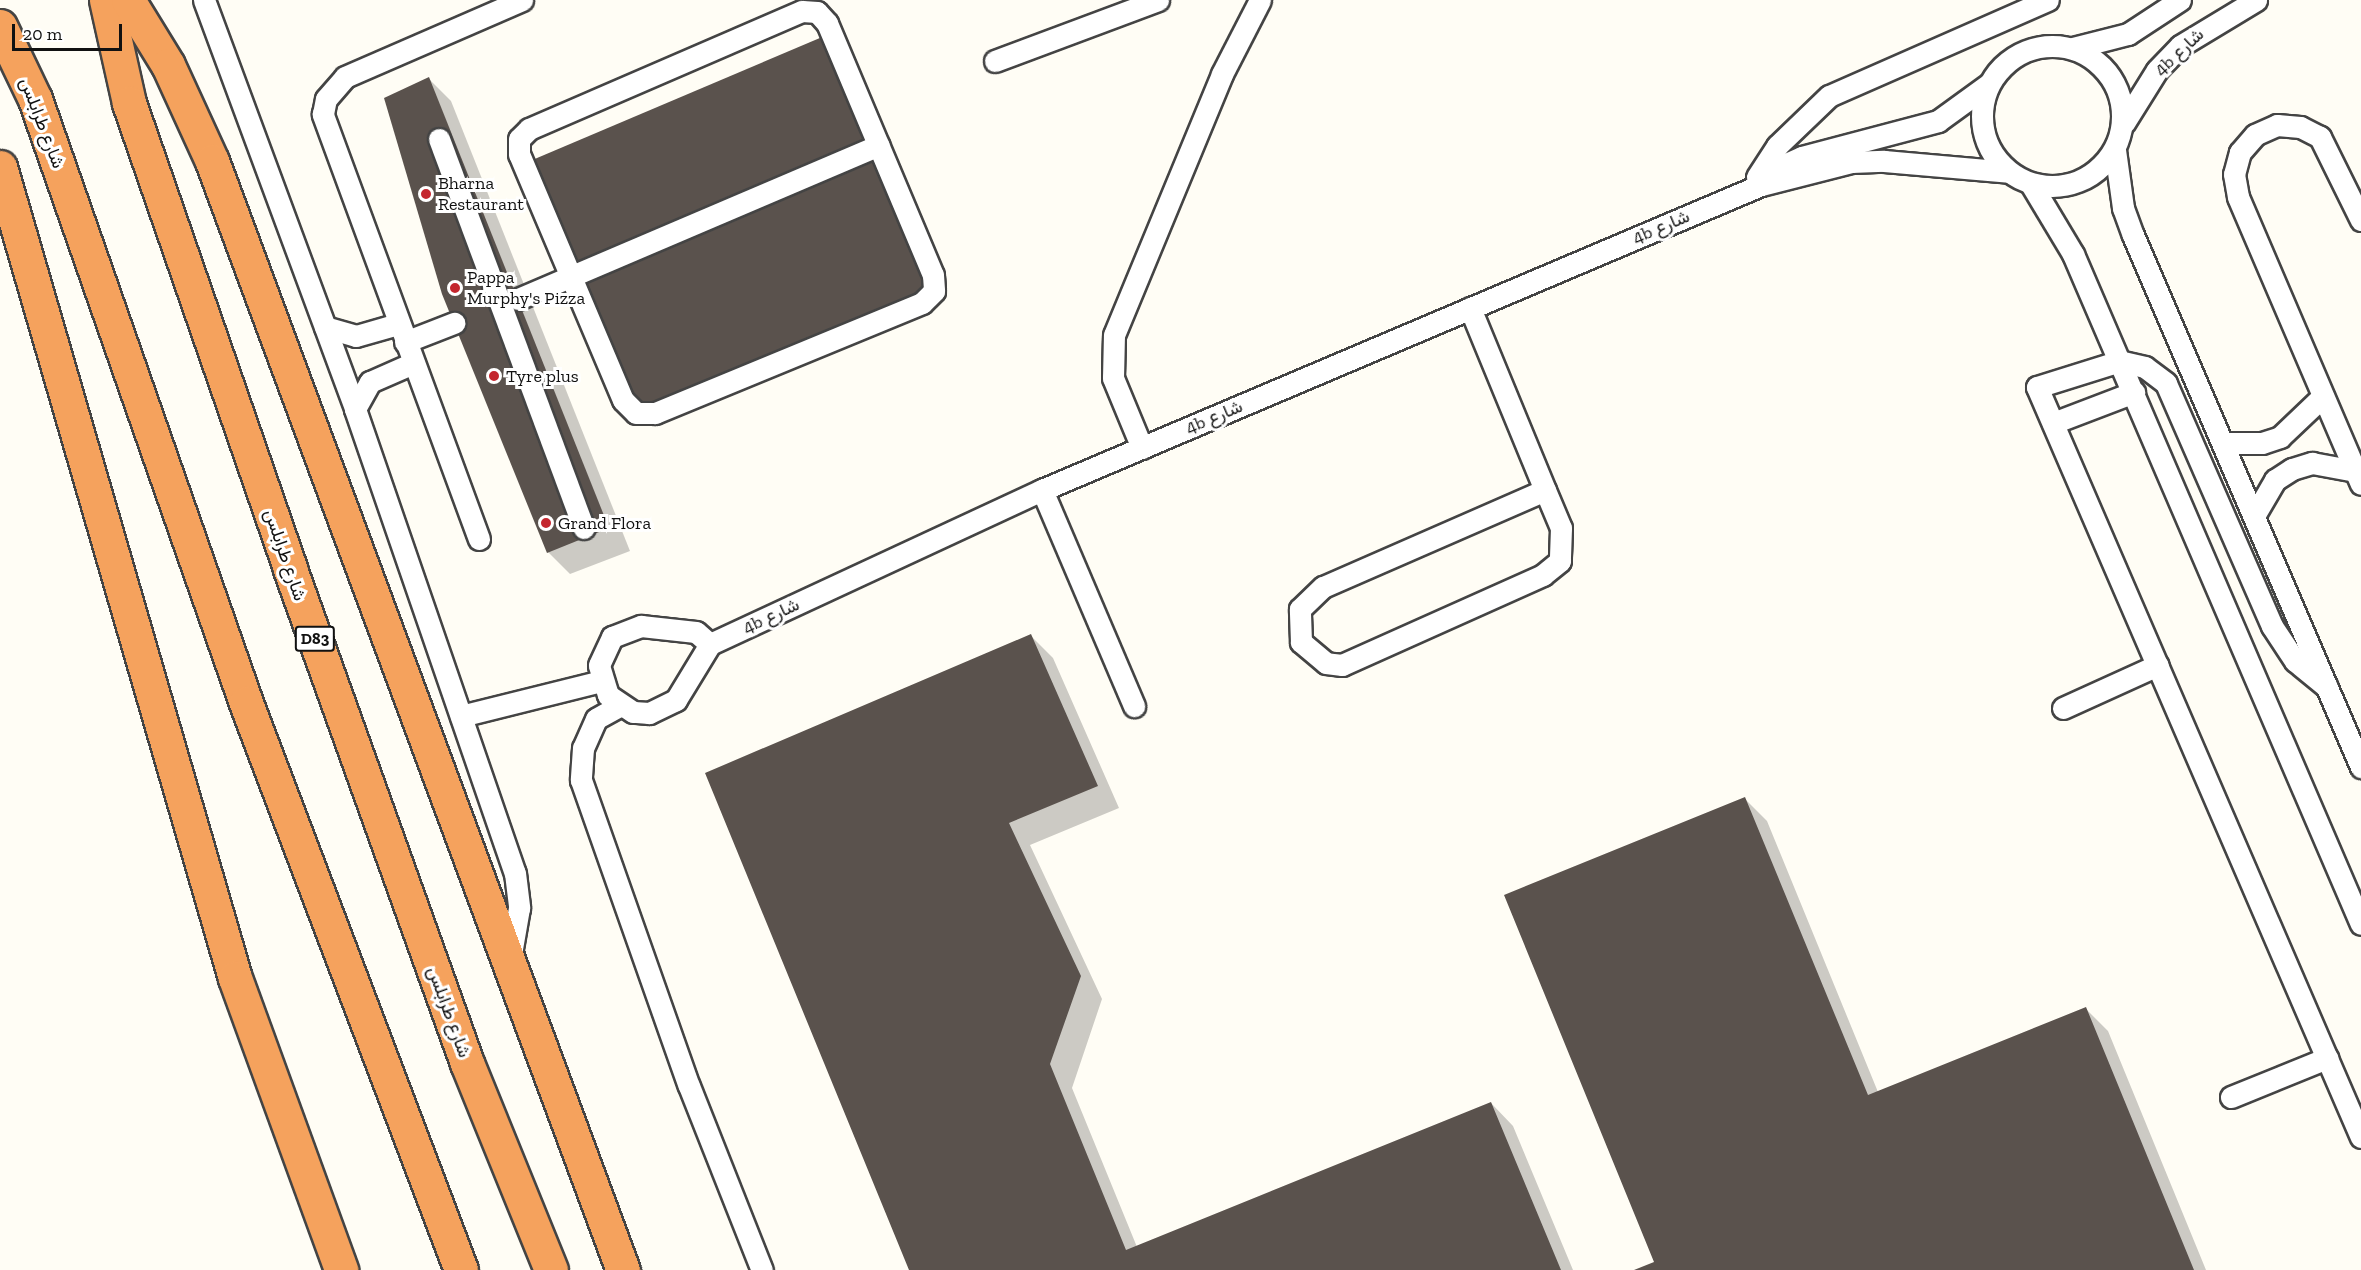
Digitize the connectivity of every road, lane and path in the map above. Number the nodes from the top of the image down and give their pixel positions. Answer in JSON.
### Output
{"nodes":[{"id":1,"x":106,"y":0,"type":"edge"},
{"id":2,"x":128,"y":0,"type":"edge"},
{"id":3,"x":204,"y":0,"type":"edge"},
{"id":4,"x":522,"y":0,"type":"edge"},
{"id":5,"x":1158,"y":0,"type":"edge"},
{"id":6,"x":1260,"y":0,"type":"edge"},
{"id":7,"x":2048,"y":0,"type":"edge"},
{"id":8,"x":2180,"y":0,"type":"edge"},
{"id":9,"x":2256,"y":0,"type":"edge"},
{"id":10,"x":0,"y":26,"type":"edge"},
{"id":11,"x":2073,"y":48,"type":"junction"},
{"id":12,"x":995,"y":61,"type":"dead end"},
{"id":13,"x":1989,"y":84,"type":"junction"},
{"id":14,"x":2122,"y":127,"type":"junction"},
{"id":15,"x":438,"y":139,"type":"dead end"},
{"id":16,"x":879,"y":145,"type":"junction"},
{"id":17,"x":2115,"y":150,"type":"junction"},
{"id":18,"x":0,"y":168,"type":"edge"},
{"id":19,"x":2009,"y":172,"type":"junction"},
{"id":20,"x":1757,"y":177,"type":"junction"},
{"id":21,"x":2031,"y":184,"type":"junction"},
{"id":22,"x":1723,"y":201,"type":"junction"},
{"id":23,"x":2361,"y":220,"type":"edge"},
{"id":24,"x":571,"y":277,"type":"junction"},
{"id":25,"x":518,"y":299,"type":"dead end"},
{"id":26,"x":1470,"y":308,"type":"junction"},
{"id":27,"x":454,"y":323,"type":"dead end"},
{"id":28,"x":325,"y":327,"type":"junction"},
{"id":29,"x":402,"y":333,"type":"junction"},
{"id":30,"x":2120,"y":361,"type":"junction"},
{"id":31,"x":413,"y":363,"type":"junction"},
{"id":32,"x":2134,"y":392,"type":"junction"},
{"id":33,"x":2324,"y":396,"type":"junction"},
{"id":34,"x":355,"y":410,"type":"junction"},
{"id":35,"x":2053,"y":423,"type":"junction"},
{"id":36,"x":2223,"y":444,"type":"junction"},
{"id":37,"x":1142,"y":448,"type":"junction"},
{"id":38,"x":2358,"y":477,"type":"edge"},
{"id":39,"x":1042,"y":490,"type":"junction"},
{"id":40,"x":1545,"y":490,"type":"junction"},
{"id":41,"x":2254,"y":516,"type":"junction"},
{"id":42,"x":584,"y":528,"type":"dead end"},
{"id":43,"x":479,"y":539,"type":"dead end"},
{"id":44,"x":710,"y":644,"type":"junction"},
{"id":45,"x":2158,"y":665,"type":"junction"},
{"id":46,"x":600,"y":681,"type":"junction"},
{"id":47,"x":2327,"y":687,"type":"junction"},
{"id":48,"x":619,"y":706,"type":"junction"},
{"id":49,"x":1134,"y":706,"type":"dead end"},
{"id":50,"x":2063,"y":708,"type":"dead end"},
{"id":51,"x":461,"y":716,"type":"junction"},
{"id":52,"x":2361,"y":767,"type":"edge"},
{"id":53,"x":2361,"y":924,"type":"edge"},
{"id":54,"x":508,"y":970,"type":"junction"},
{"id":55,"x":2327,"y":1058,"type":"junction"},
{"id":56,"x":2231,"y":1097,"type":"dead end"},
{"id":57,"x":2361,"y":1137,"type":"edge"},
{"id":58,"x":341,"y":1270,"type":"edge"},
{"id":59,"x":461,"y":1270,"type":"edge"},
{"id":60,"x":551,"y":1270,"type":"edge"},
{"id":61,"x":623,"y":1270,"type":"edge"},
{"id":62,"x":762,"y":1270,"type":"edge"}],
"edges":[{"from":1,"to":60,"type":"highway","name":"شارع طرابلس","number":"D83"},
{"from":2,"to":54,"type":"highway"},
{"from":3,"to":28,"type":"lane"},
{"from":4,"to":29,"type":"lane"},
{"from":5,"to":12,"type":"lane"},
{"from":6,"to":37,"type":"lane"},
{"from":7,"to":20,"type":"lane"},
{"from":8,"to":11,"type":"lane","name":"4b شارع"},
{"from":9,"to":14,"type":"lane","name":"4b شارع"},
{"from":10,"to":59,"type":"highway","name":"شارع طرابلس"},
{"from":11,"to":13,"type":"lane","name":"4b شارع"},
{"from":11,"to":14,"type":"lane","name":"4b شارع"},
{"from":13,"to":19,"type":"lane","name":"4b شارع"},
{"from":13,"to":20,"type":"lane","name":"4b شارع"},
{"from":14,"to":17,"type":"lane","name":"4b شارع"},
{"from":15,"to":42,"type":"lane"},
{"from":16,"to":24,"type":"lane"},
{"from":16,"to":24,"type":"lane"},
{"from":16,"to":24,"type":"lane"},
{"from":17,"to":21,"type":"lane"},
{"from":17,"to":36,"type":"lane"},
{"from":18,"to":58,"type":"highway"},
{"from":19,"to":21,"type":"lane","name":"4b شارع"},
{"from":19,"to":22,"type":"lane","name":"4b شارع"},
{"from":20,"to":22,"type":"lane","name":"4b شارع"},
{"from":21,"to":30,"type":"lane"},
{"from":22,"to":26,"type":"lane","name":"4b شارع"},
{"from":23,"to":33,"type":"lane"},
{"from":24,"to":25,"type":"lane"},
{"from":26,"to":37,"type":"lane","name":"4b شارع"},
{"from":26,"to":40,"type":"lane"},
{"from":27,"to":29,"type":"lane"},
{"from":28,"to":29,"type":"lane"},
{"from":28,"to":34,"type":"lane"},
{"from":29,"to":31,"type":"lane"},
{"from":30,"to":32,"type":"lane"},
{"from":30,"to":35,"type":"lane"},
{"from":30,"to":47,"type":"lane"},
{"from":31,"to":34,"type":"lane"},
{"from":31,"to":43,"type":"lane"},
{"from":32,"to":35,"type":"lane"},
{"from":32,"to":53,"type":"lane"},
{"from":33,"to":36,"type":"lane"},
{"from":33,"to":38,"type":"lane"},
{"from":34,"to":51,"type":"lane"},
{"from":35,"to":45,"type":"lane"},
{"from":36,"to":41,"type":"lane"},
{"from":37,"to":39,"type":"lane","name":"4b شارع"},
{"from":38,"to":41,"type":"lane"},
{"from":39,"to":44,"type":"lane","name":"4b شارع"},
{"from":39,"to":49,"type":"lane"},
{"from":40,"to":40,"type":"lane"},
{"from":41,"to":47,"type":"lane"},
{"from":44,"to":46,"type":"lane"},
{"from":44,"to":48,"type":"lane"},
{"from":45,"to":50,"type":"lane"},
{"from":45,"to":55,"type":"lane"},
{"from":46,"to":48,"type":"lane"},
{"from":46,"to":51,"type":"lane"},
{"from":47,"to":52,"type":"lane"},
{"from":48,"to":62,"type":"lane"},
{"from":51,"to":54,"type":"lane"},
{"from":54,"to":61,"type":"highway"},
{"from":55,"to":56,"type":"lane"},
{"from":55,"to":57,"type":"lane"}]}
